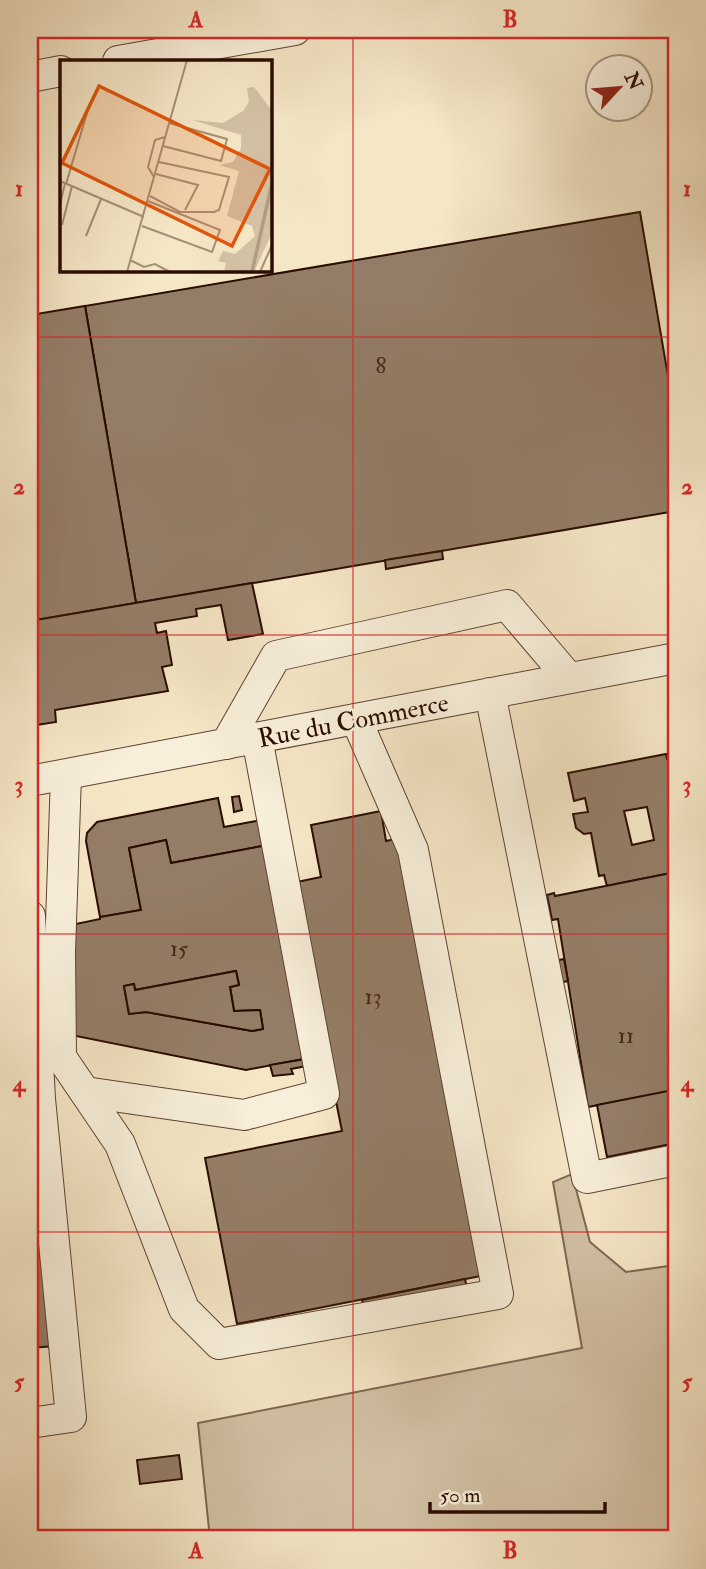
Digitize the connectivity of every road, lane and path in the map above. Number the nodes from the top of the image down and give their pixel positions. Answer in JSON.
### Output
{"nodes":[{"id":1,"x":295,"y":30,"type":"edge"},
{"id":2,"x":124,"y":60,"type":"edge"},
{"id":3,"x":60,"y":71,"type":"edge"},
{"id":4,"x":30,"y":77,"type":"edge"},
{"id":5,"x":676,"y":658,"type":"edge"},
{"id":6,"x":569,"y":678,"type":"junction"},
{"id":7,"x":489,"y":694,"type":"junction"},
{"id":8,"x":356,"y":719,"type":"junction"},
{"id":9,"x":257,"y":738,"type":"junction"},
{"id":10,"x":226,"y":744,"type":"junction"},
{"id":11,"x":66,"y":775,"type":"junction"},
{"id":12,"x":30,"y":781,"type":"edge"},
{"id":13,"x":30,"y":916,"type":"edge"},
{"id":14,"x":85,"y":1092,"type":"junction"},
{"id":15,"x":676,"y":1160,"type":"edge"},
{"id":16,"x":30,"y":1423,"type":"edge"}],
"edges":[{"from":1,"to":2,"type":"street"},
{"from":3,"to":4,"type":"street"},
{"from":5,"to":6,"type":"street","name":"Rue du Commerce"},
{"from":6,"to":7,"type":"street","name":"Rue du Commerce"},
{"from":6,"to":10,"type":"street"},
{"from":7,"to":8,"type":"street","name":"Rue du Commerce"},
{"from":7,"to":15,"type":"street"},
{"from":8,"to":9,"type":"street","name":"Rue du Commerce"},
{"from":8,"to":14,"type":"street"},
{"from":9,"to":10,"type":"street","name":"Rue du Commerce"},
{"from":9,"to":14,"type":"street"},
{"from":10,"to":11,"type":"street","name":"Rue du Commerce"},
{"from":11,"to":12,"type":"street","name":"Rue du Commerce"},
{"from":11,"to":14,"type":"street"},
{"from":13,"to":16,"type":"street"}]}
